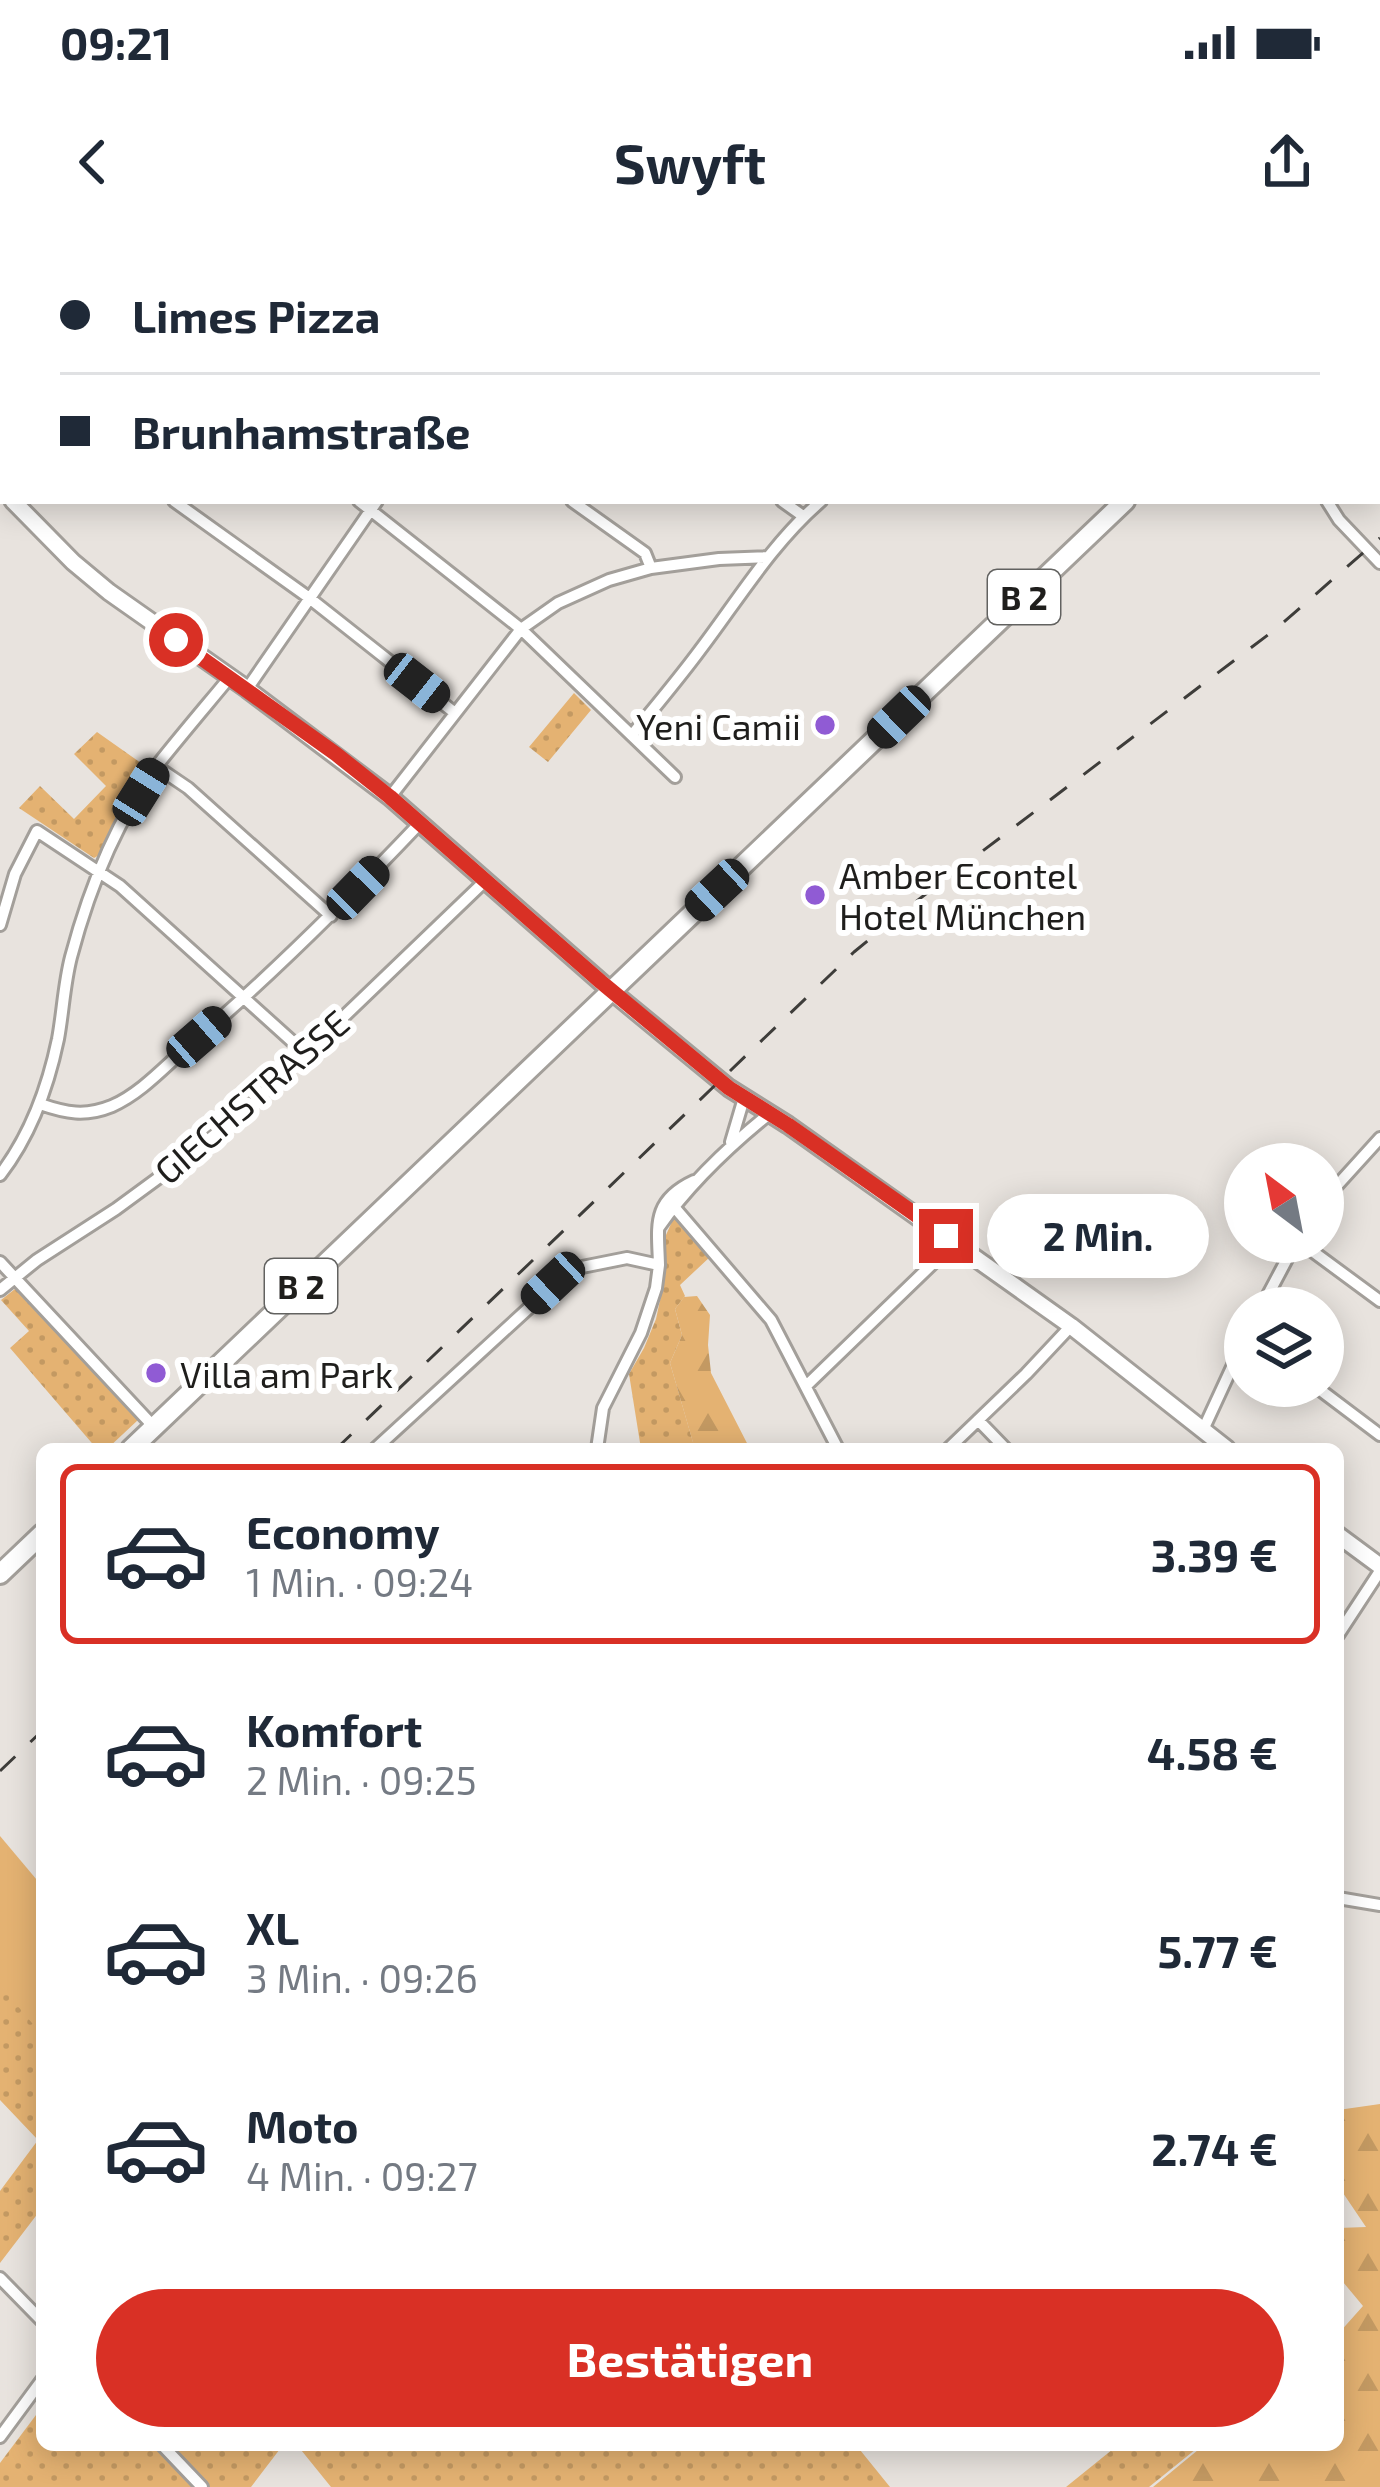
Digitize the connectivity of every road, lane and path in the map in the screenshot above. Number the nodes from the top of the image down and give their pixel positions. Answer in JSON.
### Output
{"nodes":[{"id":1,"x":16,"y":504,"type":"edge"},
{"id":2,"x":178,"y":504,"type":"edge"},
{"id":3,"x":369,"y":504,"type":"edge"},
{"id":4,"x":576,"y":504,"type":"edge"},
{"id":5,"x":786,"y":504,"type":"edge"},
{"id":6,"x":817,"y":504,"type":"edge"},
{"id":7,"x":1122,"y":504,"type":"edge"},
{"id":8,"x":1329,"y":504,"type":"edge"},
{"id":9,"x":803,"y":516,"type":"junction"},
{"id":10,"x":768,"y":557,"type":"junction"},
{"id":11,"x":1380,"y":563,"type":"edge"},
{"id":12,"x":651,"y":568,"type":"junction"},
{"id":13,"x":308,"y":597,"type":"junction"},
{"id":14,"x":521,"y":629,"type":"junction"},
{"id":15,"x":230,"y":677,"type":"junction"},
{"id":16,"x":247,"y":689,"type":"junction"},
{"id":17,"x":455,"y":713,"type":"junction"},
{"id":18,"x":632,"y":735,"type":"junction"},
{"id":19,"x":157,"y":766,"type":"junction"},
{"id":20,"x":675,"y":777,"type":"dead end"},
{"id":21,"x":390,"y":797,"type":"junction"},
{"id":22,"x":421,"y":823,"type":"junction"},
{"id":23,"x":100,"y":870,"type":"junction"},
{"id":24,"x":485,"y":880,"type":"junction"},
{"id":25,"x":332,"y":916,"type":"junction"},
{"id":26,"x":0,"y":925,"type":"edge"},
{"id":27,"x":610,"y":990,"type":"junction"},
{"id":28,"x":245,"y":998,"type":"junction"},
{"id":29,"x":305,"y":1053,"type":"junction"},
{"id":30,"x":744,"y":1098,"type":"junction"},
{"id":31,"x":40,"y":1104,"type":"junction"},
{"id":32,"x":769,"y":1114,"type":"junction"},
{"id":33,"x":1380,"y":1138,"type":"edge"},
{"id":34,"x":730,"y":1145,"type":"junction"},
{"id":35,"x":0,"y":1174,"type":"edge"},
{"id":36,"x":1344,"y":1178,"type":"edge"},
{"id":37,"x":694,"y":1181,"type":"junction"},
{"id":38,"x":675,"y":1208,"type":"junction"},
{"id":39,"x":658,"y":1230,"type":"junction"},
{"id":40,"x":955,"y":1242,"type":"junction"},
{"id":41,"x":0,"y":1262,"type":"edge"},
{"id":42,"x":1327,"y":1263,"type":"edge"},
{"id":43,"x":659,"y":1265,"type":"junction"},
{"id":44,"x":14,"y":1277,"type":"junction"},
{"id":45,"x":0,"y":1290,"type":"edge"},
{"id":46,"x":1380,"y":1301,"type":"edge"},
{"id":47,"x":1071,"y":1326,"type":"junction"},
{"id":48,"x":1224,"y":1384,"type":"edge"},
{"id":49,"x":806,"y":1386,"type":"junction"},
{"id":50,"x":1343,"y":1407,"type":"edge"},
{"id":51,"x":978,"y":1420,"type":"junction"},
{"id":52,"x":154,"y":1427,"type":"junction"},
{"id":53,"x":1203,"y":1430,"type":"junction"},
{"id":54,"x":1380,"y":1435,"type":"edge"},
{"id":55,"x":137,"y":1443,"type":"edge"},
{"id":56,"x":382,"y":1443,"type":"edge"},
{"id":57,"x":597,"y":1443,"type":"edge"},
{"id":58,"x":835,"y":1443,"type":"edge"},
{"id":59,"x":954,"y":1443,"type":"edge"},
{"id":60,"x":1000,"y":1443,"type":"edge"},
{"id":61,"x":1219,"y":1443,"type":"edge"},
{"id":62,"x":36,"y":1540,"type":"edge"},
{"id":63,"x":1344,"y":1540,"type":"edge"},
{"id":64,"x":1380,"y":1569,"type":"edge"},
{"id":65,"x":0,"y":1574,"type":"edge"},
{"id":66,"x":1344,"y":1626,"type":"edge"},
{"id":67,"x":1344,"y":1899,"type":"edge"},
{"id":68,"x":1380,"y":1905,"type":"edge"},
{"id":69,"x":0,"y":2278,"type":"edge"},
{"id":70,"x":36,"y":2315,"type":"edge"},
{"id":71,"x":36,"y":2388,"type":"edge"},
{"id":72,"x":0,"y":2437,"type":"edge"},
{"id":73,"x":168,"y":2451,"type":"edge"},
{"id":74,"x":202,"y":2487,"type":"edge"}],
"edges":[{"from":1,"to":15,"type":"street"},
{"from":2,"to":13,"type":"street"},
{"from":3,"to":13,"type":"street"},
{"from":3,"to":14,"type":"street"},
{"from":4,"to":12,"type":"street"},
{"from":5,"to":9,"type":"street"},
{"from":6,"to":9,"type":"street"},
{"from":7,"to":27,"type":"main road","number":"B 2"},
{"from":8,"to":11,"type":"street"},
{"from":9,"to":10,"type":"street"},
{"from":10,"to":12,"type":"street"},
{"from":10,"to":18,"type":"street"},
{"from":12,"to":14,"type":"street"},
{"from":13,"to":16,"type":"street"},
{"from":13,"to":17,"type":"street"},
{"from":14,"to":17,"type":"street"},
{"from":14,"to":18,"type":"street"},
{"from":15,"to":16,"type":"street"},
{"from":15,"to":19,"type":"street"},
{"from":16,"to":21,"type":"street"},
{"from":17,"to":21,"type":"street"},
{"from":18,"to":20,"type":"street"},
{"from":19,"to":23,"type":"street"},
{"from":19,"to":25,"type":"street"},
{"from":21,"to":22,"type":"street"},
{"from":22,"to":24,"type":"street"},
{"from":22,"to":25,"type":"street"},
{"from":23,"to":26,"type":"street"},
{"from":23,"to":28,"type":"street"},
{"from":23,"to":31,"type":"street"},
{"from":24,"to":27,"type":"street"},
{"from":24,"to":29,"type":"street","name":"GIECHSTRASSE"},
{"from":25,"to":28,"type":"street"},
{"from":27,"to":30,"type":"street"},
{"from":27,"to":52,"type":"main road","number":"B 2"},
{"from":28,"to":29,"type":"street"},
{"from":28,"to":31,"type":"street"},
{"from":29,"to":44,"type":"street","name":"GIECHSTRASSE"},
{"from":30,"to":32,"type":"street"},
{"from":30,"to":34,"type":"street"},
{"from":31,"to":35,"type":"street"},
{"from":32,"to":34,"type":"street"},
{"from":32,"to":40,"type":"street"},
{"from":33,"to":36,"type":"street"},
{"from":34,"to":37,"type":"street"},
{"from":37,"to":38,"type":"street"},
{"from":37,"to":39,"type":"street"},
{"from":38,"to":39,"type":"street"},
{"from":38,"to":49,"type":"street"},
{"from":39,"to":43,"type":"street"},
{"from":40,"to":47,"type":"street"},
{"from":40,"to":49,"type":"street"},
{"from":41,"to":44,"type":"street"},
{"from":42,"to":46,"type":"street"},
{"from":43,"to":56,"type":"street"},
{"from":43,"to":57,"type":"street"},
{"from":44,"to":45,"type":"street","name":"GIECHSTRASSE"},
{"from":44,"to":52,"type":"street"},
{"from":47,"to":51,"type":"street"},
{"from":47,"to":53,"type":"street"},
{"from":48,"to":53,"type":"street"},
{"from":49,"to":58,"type":"street"},
{"from":50,"to":54,"type":"street"},
{"from":51,"to":59,"type":"street"},
{"from":51,"to":60,"type":"street"},
{"from":52,"to":55,"type":"main road","number":"B 2"},
{"from":53,"to":61,"type":"street"},
{"from":62,"to":65,"type":"main road"},
{"from":63,"to":64,"type":"street"},
{"from":64,"to":66,"type":"street"},
{"from":67,"to":68,"type":"street"},
{"from":69,"to":70,"type":"street"},
{"from":71,"to":72,"type":"street"},
{"from":73,"to":74,"type":"street"}]}
